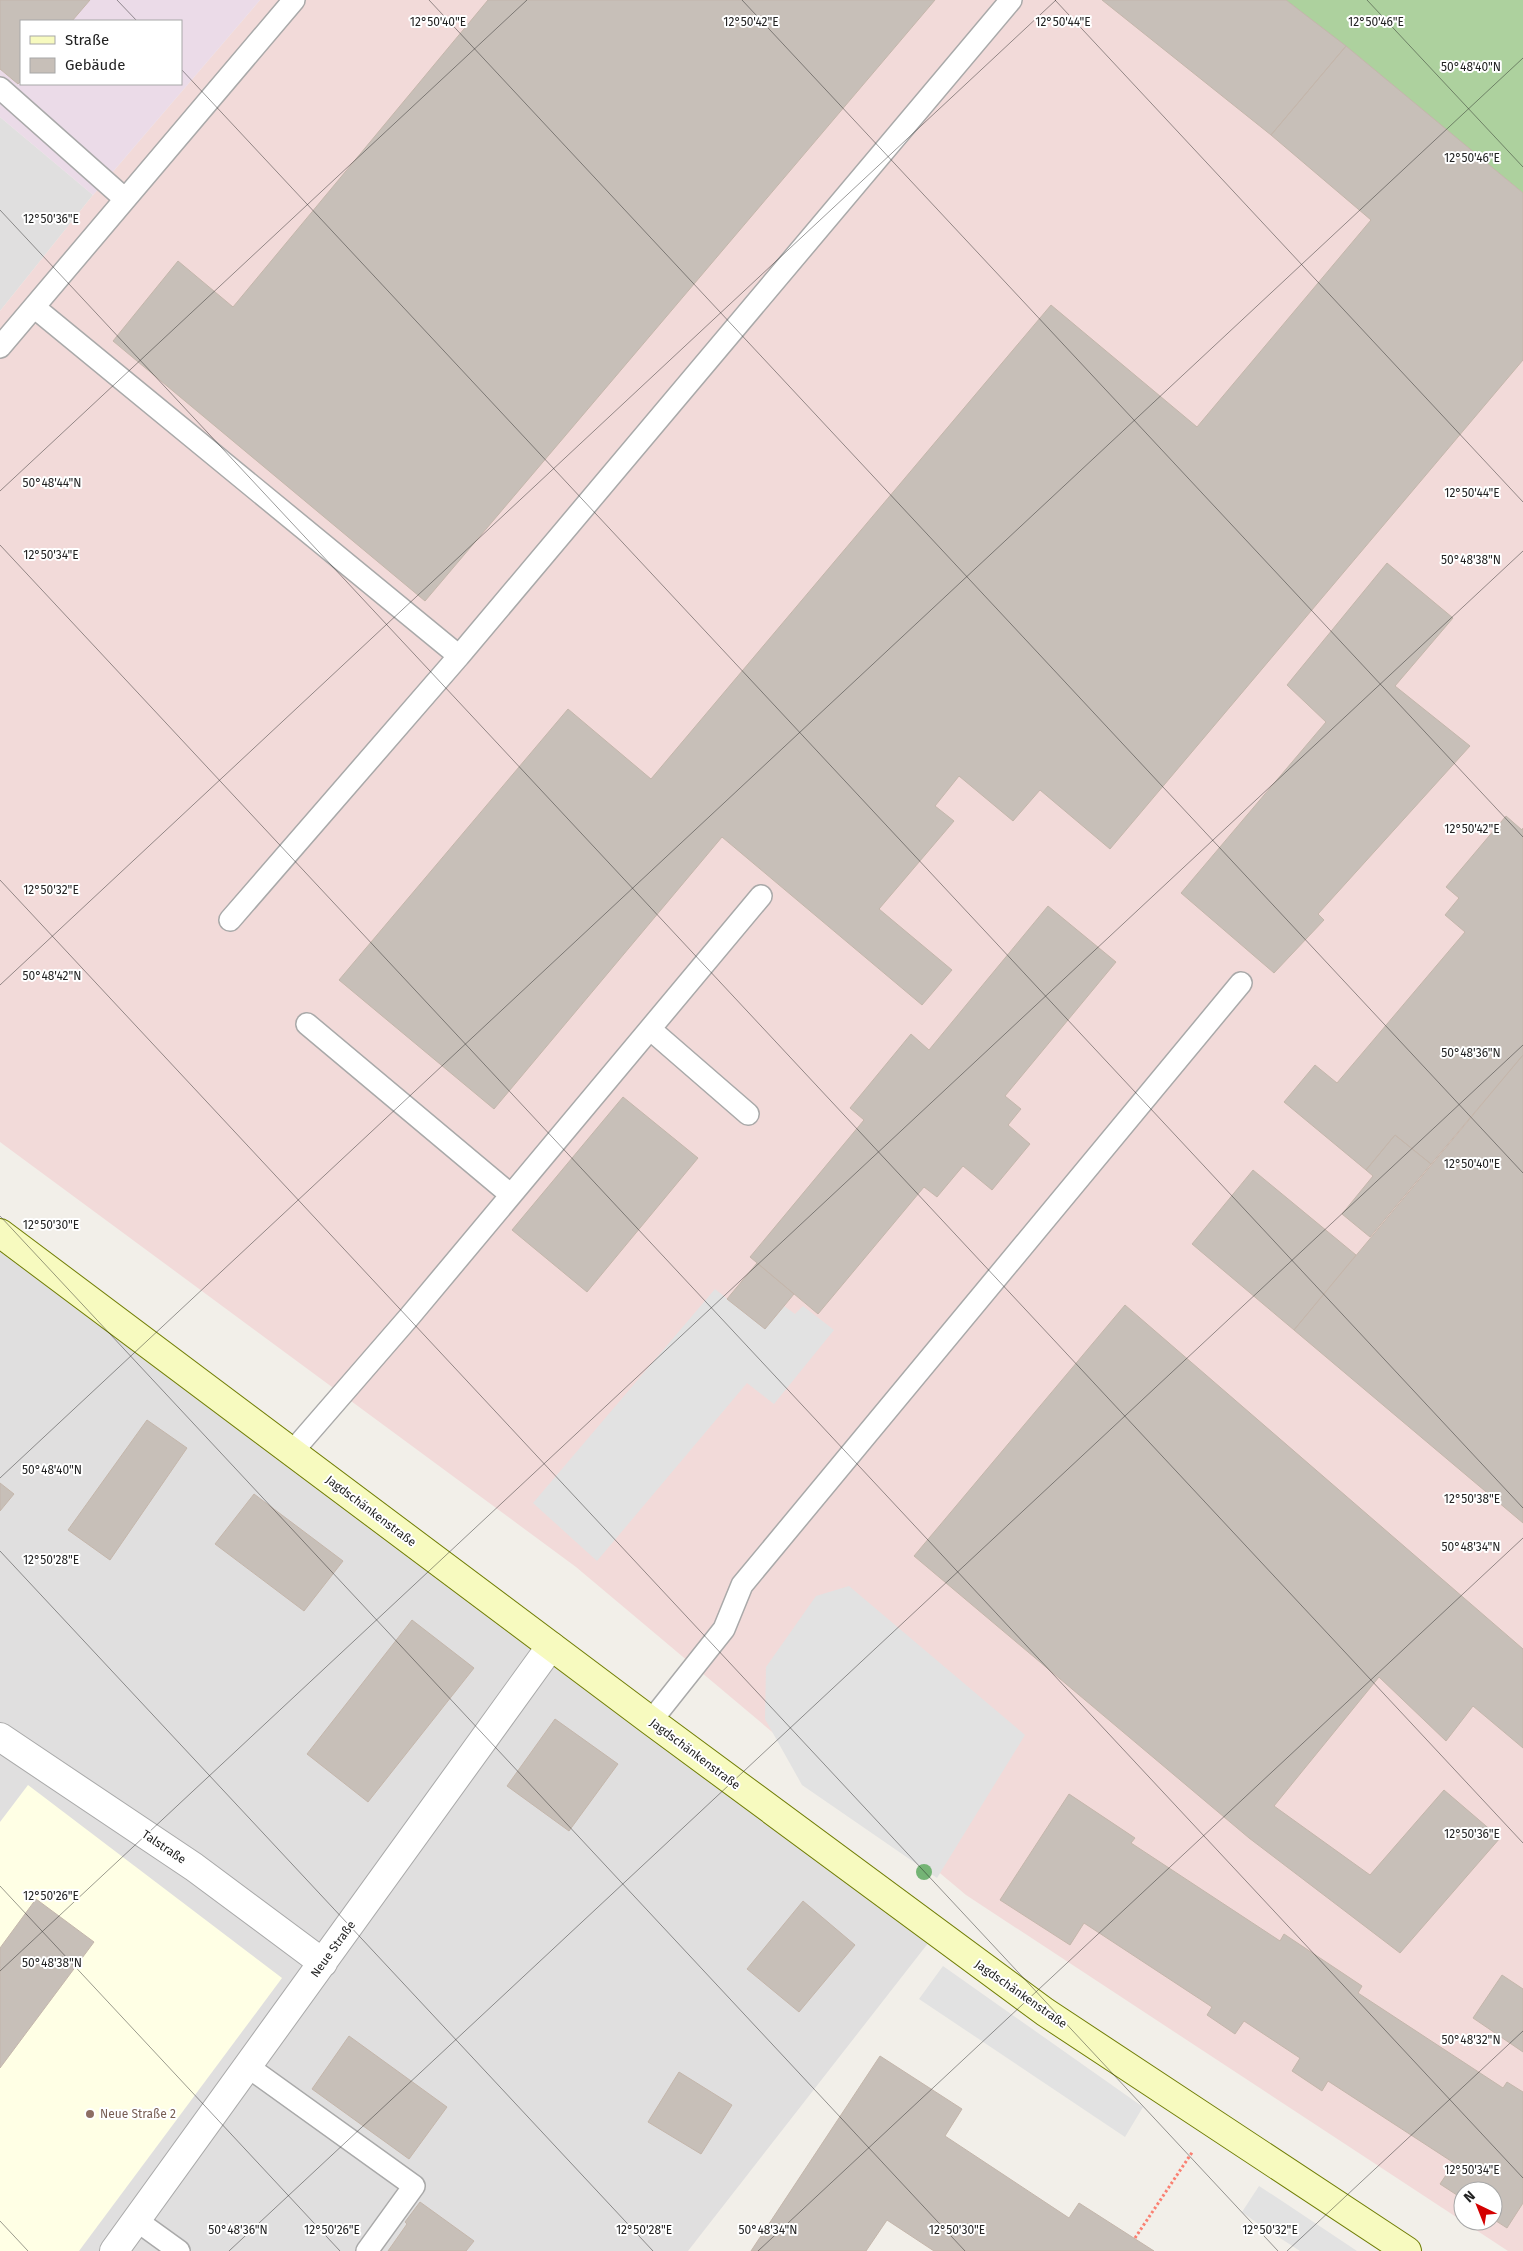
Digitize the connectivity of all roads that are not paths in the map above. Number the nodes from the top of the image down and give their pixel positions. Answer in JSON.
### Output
{"nodes":[{"id":1,"x":294,"y":0,"type":"edge"},
{"id":2,"x":1011,"y":0,"type":"edge"},
{"id":3,"x":0,"y":88,"type":"edge"},
{"id":4,"x":125,"y":199,"type":"junction"},
{"id":5,"x":34,"y":307,"type":"junction"},
{"id":6,"x":0,"y":347,"type":"edge"},
{"id":7,"x":459,"y":656,"type":"junction"},
{"id":8,"x":761,"y":896,"type":"dead end"},
{"id":9,"x":230,"y":920,"type":"dead end"},
{"id":10,"x":1241,"y":983,"type":"dead end"},
{"id":11,"x":307,"y":1024,"type":"dead end"},
{"id":12,"x":650,"y":1029,"type":"junction"},
{"id":13,"x":748,"y":1114,"type":"dead end"},
{"id":14,"x":511,"y":1195,"type":"junction"},
{"id":15,"x":0,"y":1233,"type":"edge"},
{"id":16,"x":292,"y":1452,"type":"junction"},
{"id":17,"x":551,"y":1646,"type":"junction"},
{"id":18,"x":651,"y":1721,"type":"junction"},
{"id":19,"x":0,"y":1737,"type":"edge"},
{"id":20,"x":323,"y":1963,"type":"junction"},
{"id":21,"x":248,"y":2066,"type":"junction"},
{"id":22,"x":136,"y":2220,"type":"junction"},
{"id":23,"x":114,"y":2251,"type":"edge"},
{"id":24,"x":179,"y":2251,"type":"edge"},
{"id":25,"x":367,"y":2251,"type":"edge"},
{"id":26,"x":1408,"y":2251,"type":"edge"}],
"edges":[{"from":1,"to":4,"type":"lane"},
{"from":2,"to":7,"type":"lane"},
{"from":3,"to":4,"type":"lane"},
{"from":4,"to":5,"type":"lane"},
{"from":5,"to":6,"type":"lane"},
{"from":5,"to":7,"type":"lane"},
{"from":7,"to":9,"type":"lane"},
{"from":8,"to":12,"type":"lane"},
{"from":10,"to":18,"type":"lane"},
{"from":11,"to":14,"type":"lane"},
{"from":12,"to":13,"type":"lane"},
{"from":12,"to":14,"type":"lane"},
{"from":14,"to":16,"type":"lane"},
{"from":15,"to":16,"type":"main road","name":"Jagdschänkenstraße"},
{"from":16,"to":17,"type":"main road","name":"Jagdschänkenstraße"},
{"from":17,"to":18,"type":"main road","name":"Jagdschänkenstraße"},
{"from":17,"to":20,"type":"street","name":"Neue Straße"},
{"from":18,"to":26,"type":"main road","name":"Jagdschänkenstraße"},
{"from":19,"to":20,"type":"street","name":"Talstraße"},
{"from":20,"to":21,"type":"street","name":"Neue Straße"},
{"from":21,"to":22,"type":"street","name":"Neue Straße"},
{"from":21,"to":25,"type":"lane"},
{"from":22,"to":23,"type":"street","name":"Neue Straße"},
{"from":22,"to":24,"type":"lane"}]}
